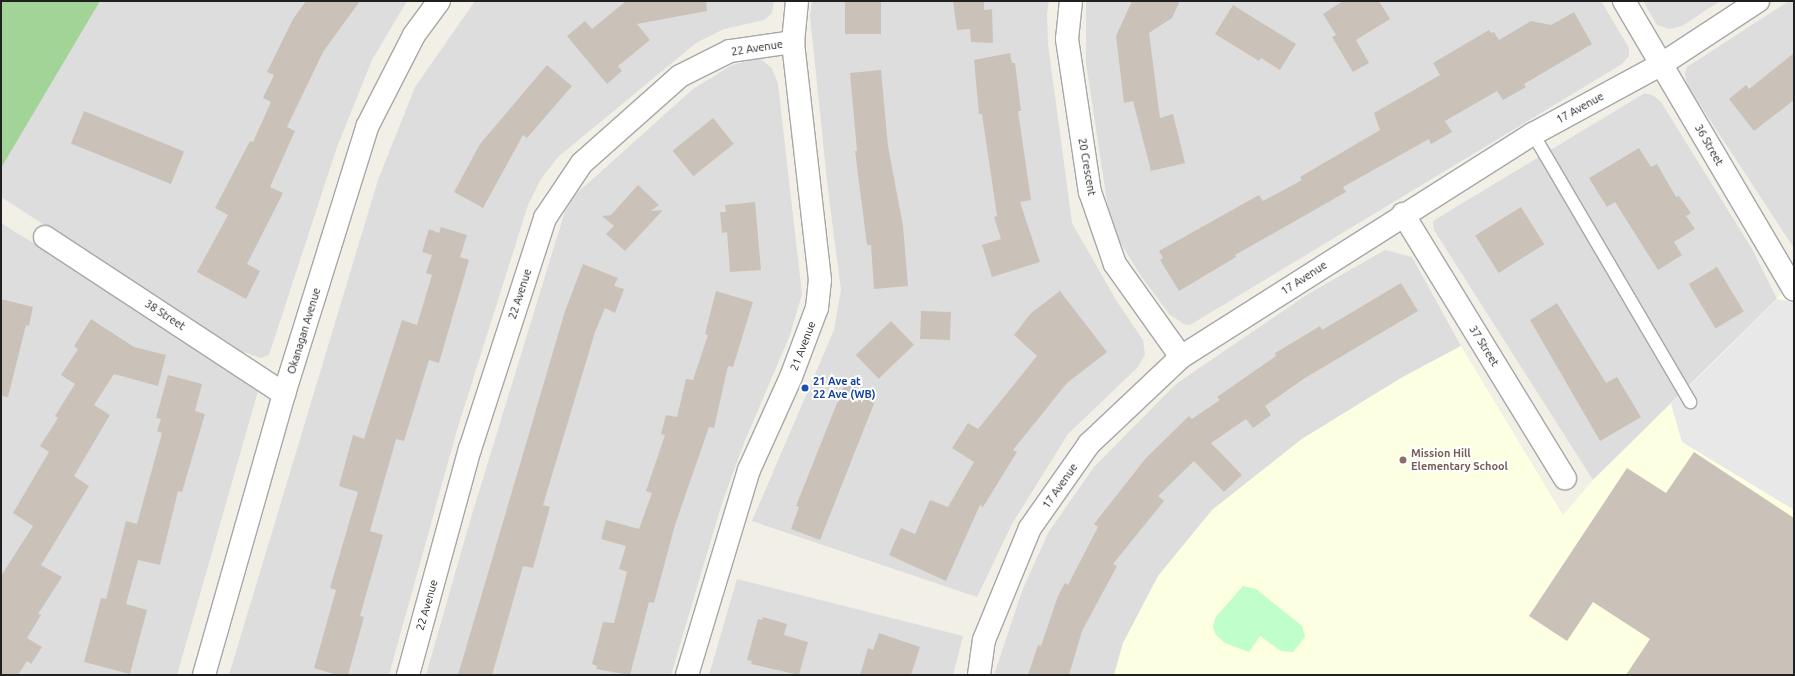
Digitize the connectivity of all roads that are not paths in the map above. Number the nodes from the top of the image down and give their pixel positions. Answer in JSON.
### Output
{"nodes":[{"id":1,"x":439,"y":1,"type":"edge"},
{"id":2,"x":797,"y":1,"type":"edge"},
{"id":3,"x":1071,"y":1,"type":"edge"},
{"id":4,"x":1624,"y":1,"type":"edge"},
{"id":5,"x":1758,"y":1,"type":"edge"},
{"id":6,"x":793,"y":42,"type":"junction"},
{"id":7,"x":1662,"y":64,"type":"junction"},
{"id":8,"x":1532,"y":134,"type":"junction"},
{"id":9,"x":1404,"y":214,"type":"junction"},
{"id":10,"x":45,"y":237,"type":"dead end"},
{"id":11,"x":1794,"y":290,"type":"edge"},
{"id":12,"x":1181,"y":357,"type":"junction"},
{"id":13,"x":284,"y":394,"type":"junction"},
{"id":14,"x":1690,"y":402,"type":"dead end"},
{"id":15,"x":1565,"y":478,"type":"dead end"},
{"id":16,"x":204,"y":675,"type":"edge"},
{"id":17,"x":408,"y":675,"type":"edge"},
{"id":18,"x":687,"y":675,"type":"edge"},
{"id":19,"x":979,"y":675,"type":"edge"}],
"edges":[{"from":1,"to":13,"type":"street","name":"Okanagan Avenue"},
{"from":2,"to":6,"type":"street","name":"21 Avenue"},
{"from":3,"to":12,"type":"street","name":"20 Crescent"},
{"from":4,"to":7,"type":"street","name":"36 Street"},
{"from":5,"to":7,"type":"street","name":"17 Avenue"},
{"from":6,"to":17,"type":"street","name":"22 Avenue"},
{"from":6,"to":18,"type":"street","name":"21 Avenue"},
{"from":7,"to":8,"type":"street","name":"17 Avenue"},
{"from":7,"to":11,"type":"street","name":"36 Street"},
{"from":8,"to":9,"type":"street","name":"17 Avenue"},
{"from":8,"to":14,"type":"lane"},
{"from":9,"to":12,"type":"street","name":"17 Avenue"},
{"from":9,"to":15,"type":"street","name":"37 Street"},
{"from":10,"to":13,"type":"street","name":"38 Street"},
{"from":12,"to":19,"type":"street","name":"17 Avenue"},
{"from":13,"to":16,"type":"street","name":"Okanagan Avenue"}]}
